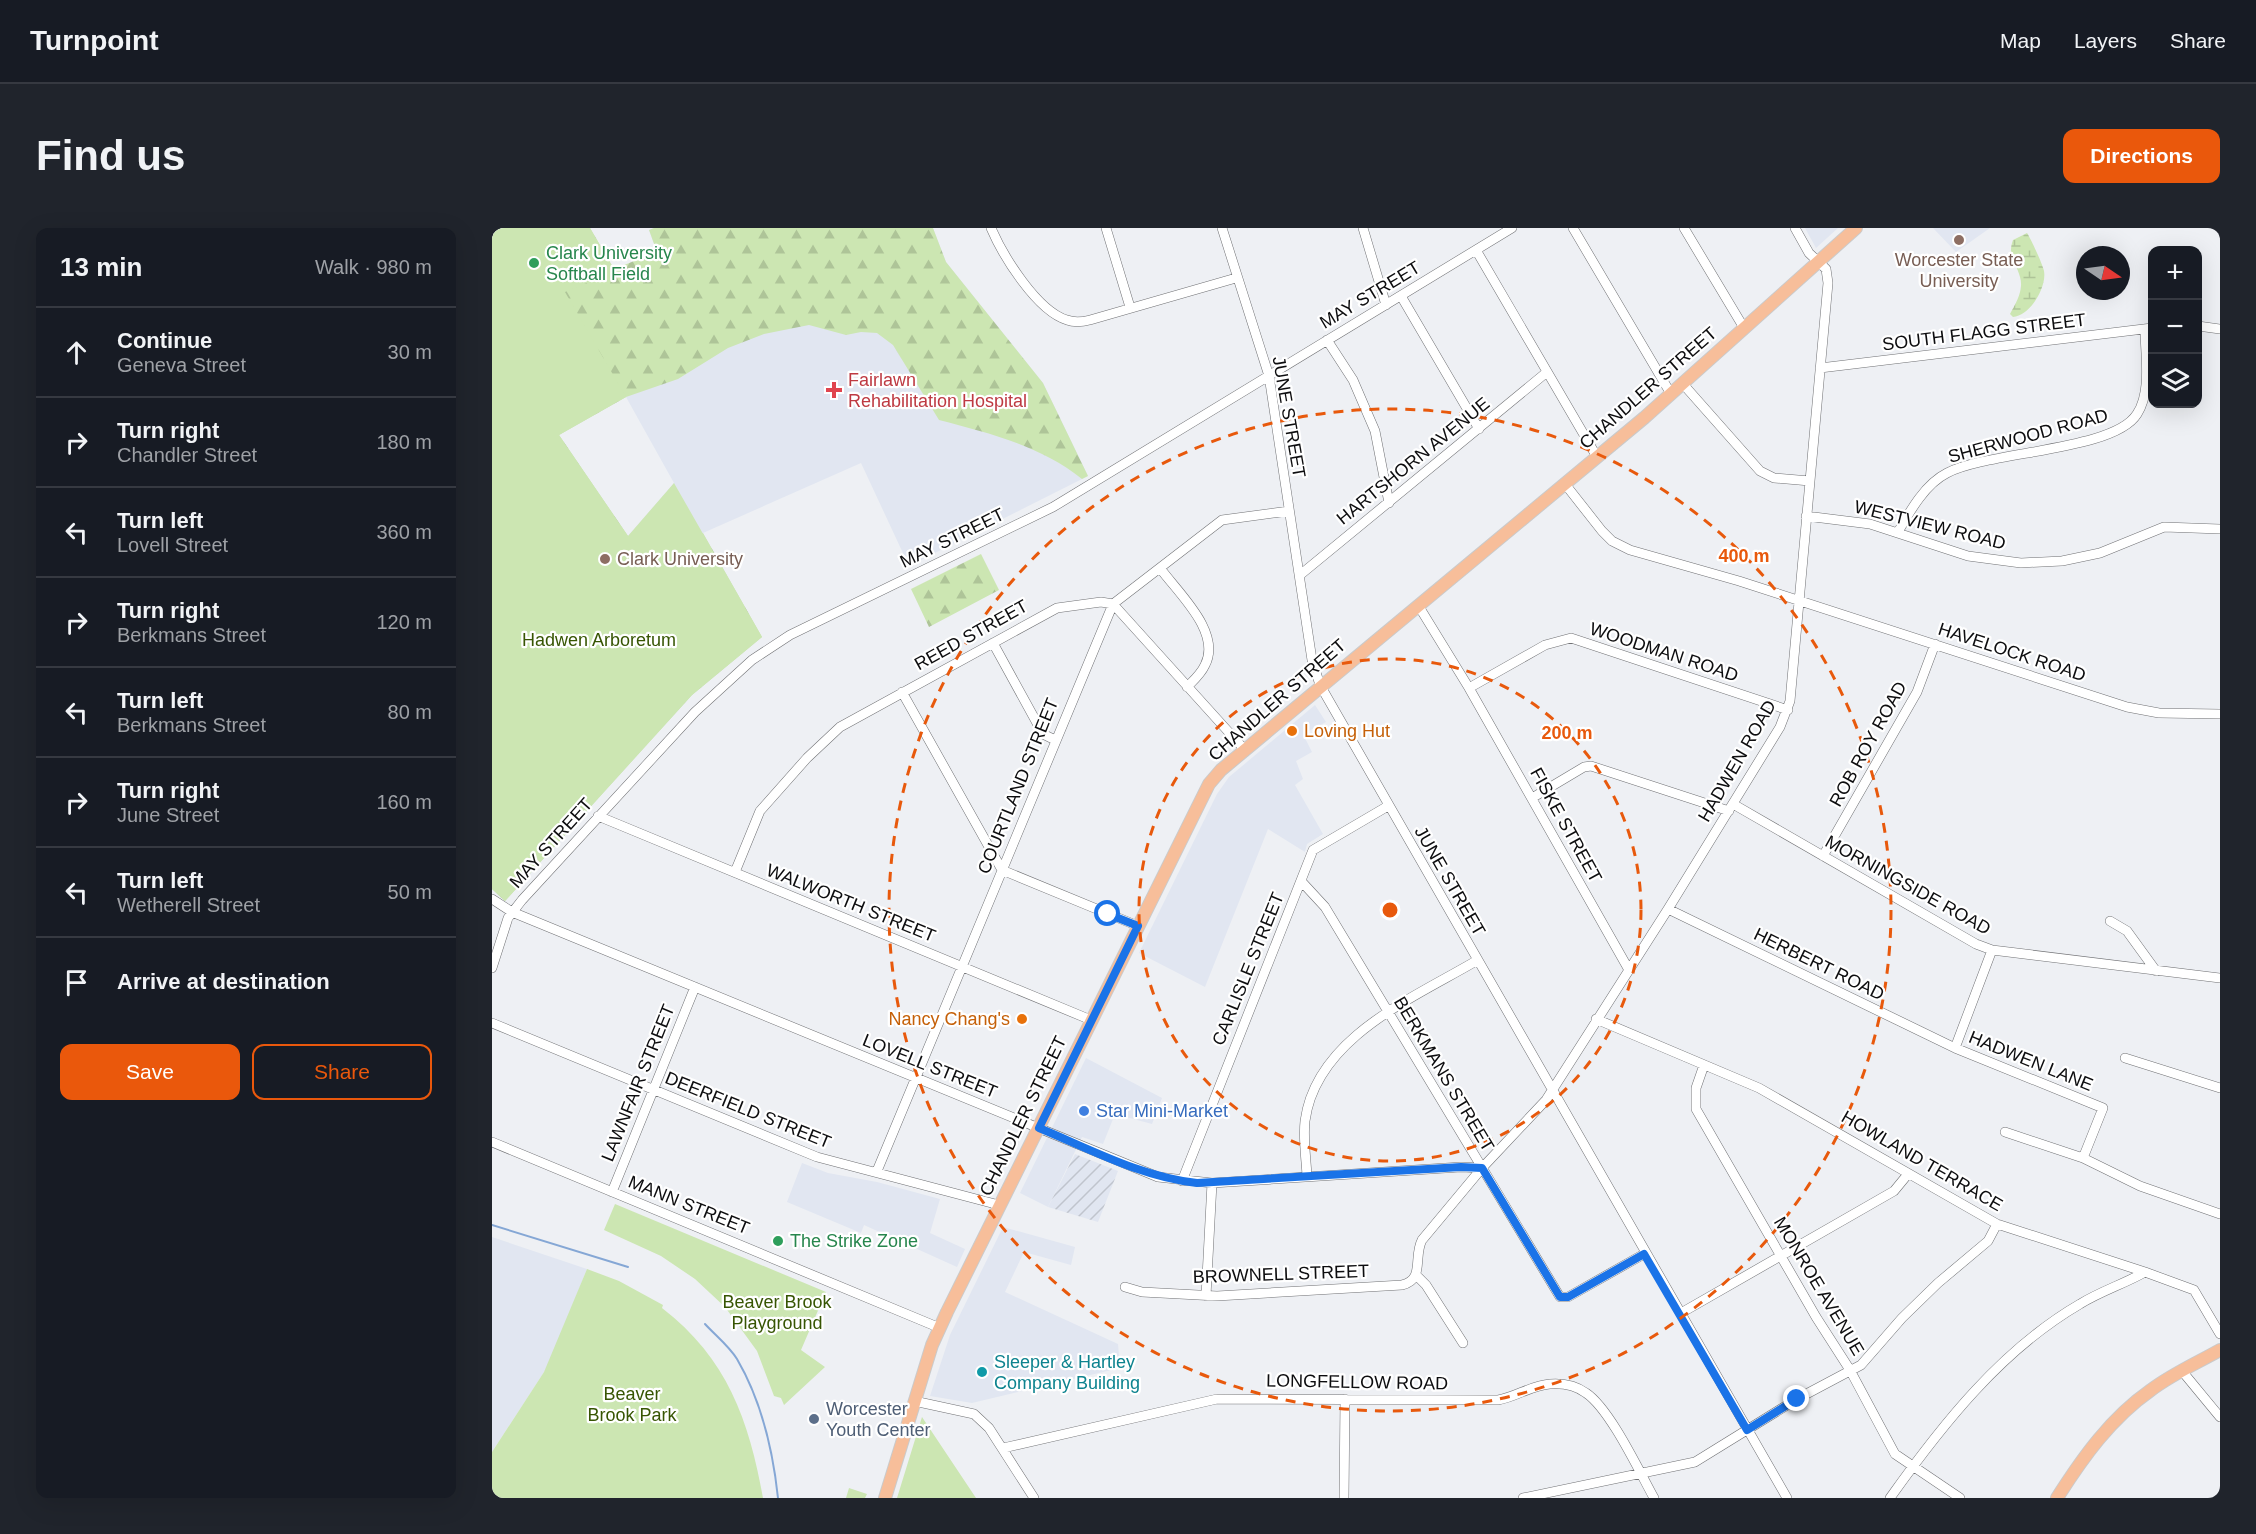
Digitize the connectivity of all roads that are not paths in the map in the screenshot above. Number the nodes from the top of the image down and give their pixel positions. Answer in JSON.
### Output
{"nodes":[{"id":1,"x":991,"y":228,"type":"edge"},
{"id":2,"x":1106,"y":228,"type":"edge"},
{"id":3,"x":1222,"y":228,"type":"edge"},
{"id":4,"x":1363,"y":228,"type":"edge"},
{"id":5,"x":1512,"y":228,"type":"edge"},
{"id":6,"x":1573,"y":228,"type":"edge"},
{"id":7,"x":1684,"y":228,"type":"edge"},
{"id":8,"x":1795,"y":228,"type":"edge"},
{"id":9,"x":1856,"y":228,"type":"edge"},
{"id":10,"x":1476,"y":250,"type":"junction"},
{"id":11,"x":1819,"y":262,"type":"junction"},
{"id":12,"x":1236,"y":278,"type":"junction"},
{"id":13,"x":1401,"y":296,"type":"junction"},
{"id":14,"x":1386,"y":305,"type":"junction"},
{"id":15,"x":1130,"y":308,"type":"junction"},
{"id":16,"x":2202,"y":327,"type":"edge"},
{"id":17,"x":1744,"y":328,"type":"junction"},
{"id":18,"x":2148,"y":328,"type":"edge"},
{"id":19,"x":2220,"y":329,"type":"edge"},
{"id":20,"x":1327,"y":340,"type":"junction"},
{"id":21,"x":2148,"y":340,"type":"edge"},
{"id":22,"x":1820,"y":369,"type":"junction"},
{"id":23,"x":1547,"y":372,"type":"junction"},
{"id":24,"x":1269,"y":376,"type":"junction"},
{"id":25,"x":1683,"y":384,"type":"junction"},
{"id":26,"x":1671,"y":394,"type":"junction"},
{"id":27,"x":1479,"y":429,"type":"junction"},
{"id":28,"x":1597,"y":457,"type":"junction"},
{"id":29,"x":1810,"y":481,"type":"junction"},
{"id":30,"x":1565,"y":484,"type":"junction"},
{"id":31,"x":1389,"y":503,"type":"junction"},
{"id":32,"x":1289,"y":511,"type":"junction"},
{"id":33,"x":1806,"y":516,"type":"junction"},
{"id":34,"x":2220,"y":529,"type":"edge"},
{"id":35,"x":1899,"y":532,"type":"junction"},
{"id":36,"x":1161,"y":568,"type":"junction"},
{"id":37,"x":1300,"y":575,"type":"junction"},
{"id":38,"x":1798,"y":600,"type":"junction"},
{"id":39,"x":1113,"y":604,"type":"junction"},
{"id":40,"x":1418,"y":604,"type":"junction"},
{"id":41,"x":993,"y":643,"type":"junction"},
{"id":42,"x":1935,"y":644,"type":"junction"},
{"id":43,"x":1320,"y":685,"type":"junction"},
{"id":44,"x":1187,"y":687,"type":"junction"},
{"id":45,"x":1469,"y":688,"type":"junction"},
{"id":46,"x":902,"y":692,"type":"junction"},
{"id":47,"x":1788,"y":710,"type":"junction"},
{"id":48,"x":2220,"y":714,"type":"edge"},
{"id":49,"x":1055,"y":740,"type":"junction"},
{"id":50,"x":1244,"y":749,"type":"junction"},
{"id":51,"x":1532,"y":798,"type":"junction"},
{"id":52,"x":1388,"y":806,"type":"junction"},
{"id":53,"x":1731,"y":808,"type":"junction"},
{"id":54,"x":598,"y":816,"type":"junction"},
{"id":55,"x":1822,"y":856,"type":"junction"},
{"id":56,"x":1002,"y":870,"type":"junction"},
{"id":57,"x":735,"y":872,"type":"junction"},
{"id":58,"x":1301,"y":881,"type":"junction"},
{"id":59,"x":492,"y":899,"type":"edge"},
{"id":60,"x":1668,"y":909,"type":"junction"},
{"id":61,"x":512,"y":912,"type":"junction"},
{"id":62,"x":2110,"y":921,"type":"dead end"},
{"id":63,"x":1138,"y":926,"type":"junction"},
{"id":64,"x":1992,"y":950,"type":"junction"},
{"id":65,"x":1476,"y":960,"type":"junction"},
{"id":66,"x":961,"y":966,"type":"junction"},
{"id":67,"x":492,"y":968,"type":"edge"},
{"id":68,"x":1629,"y":970,"type":"junction"},
{"id":69,"x":2156,"y":971,"type":"junction"},
{"id":70,"x":2220,"y":978,"type":"edge"},
{"id":71,"x":695,"y":987,"type":"junction"},
{"id":72,"x":1387,"y":1013,"type":"junction"},
{"id":73,"x":1596,"y":1019,"type":"junction"},
{"id":74,"x":1091,"y":1020,"type":"junction"},
{"id":75,"x":492,"y":1023,"type":"edge"},
{"id":76,"x":1955,"y":1048,"type":"junction"},
{"id":77,"x":2125,"y":1058,"type":"dead end"},
{"id":78,"x":1704,"y":1065,"type":"junction"},
{"id":79,"x":915,"y":1078,"type":"junction"},
{"id":80,"x":2220,"y":1088,"type":"edge"},
{"id":81,"x":654,"y":1090,"type":"junction"},
{"id":82,"x":1551,"y":1090,"type":"junction"},
{"id":83,"x":1039,"y":1128,"type":"junction"},
{"id":84,"x":2005,"y":1132,"type":"dead end"},
{"id":85,"x":492,"y":1142,"type":"edge"},
{"id":86,"x":2083,"y":1158,"type":"junction"},
{"id":87,"x":1482,"y":1168,"type":"junction"},
{"id":88,"x":877,"y":1171,"type":"junction"},
{"id":89,"x":1908,"y":1174,"type":"junction"},
{"id":90,"x":1307,"y":1176,"type":"junction"},
{"id":91,"x":1182,"y":1181,"type":"junction"},
{"id":92,"x":1212,"y":1183,"type":"junction"},
{"id":93,"x":612,"y":1192,"type":"junction"},
{"id":94,"x":999,"y":1204,"type":"junction"},
{"id":95,"x":2220,"y":1214,"type":"edge"},
{"id":96,"x":1997,"y":1224,"type":"junction"},
{"id":97,"x":1644,"y":1254,"type":"junction"},
{"id":98,"x":1781,"y":1256,"type":"junction"},
{"id":99,"x":2145,"y":1272,"type":"junction"},
{"id":100,"x":1417,"y":1276,"type":"junction"},
{"id":101,"x":1125,"y":1287,"type":"dead end"},
{"id":102,"x":1206,"y":1296,"type":"junction"},
{"id":103,"x":1681,"y":1313,"type":"junction"},
{"id":104,"x":940,"y":1328,"type":"junction"},
{"id":105,"x":2220,"y":1334,"type":"edge"},
{"id":106,"x":1463,"y":1343,"type":"dead end"},
{"id":107,"x":2220,"y":1350,"type":"edge"},
{"id":108,"x":1850,"y":1370,"type":"junction"},
{"id":109,"x":2182,"y":1371,"type":"junction"},
{"id":110,"x":1345,"y":1399,"type":"junction"},
{"id":111,"x":914,"y":1401,"type":"junction"},
{"id":112,"x":2220,"y":1417,"type":"edge"},
{"id":113,"x":1747,"y":1430,"type":"junction"},
{"id":114,"x":1003,"y":1448,"type":"junction"},
{"id":115,"x":1913,"y":1466,"type":"junction"},
{"id":116,"x":1641,"y":1474,"type":"junction"},
{"id":117,"x":885,"y":1498,"type":"edge"},
{"id":118,"x":1034,"y":1498,"type":"edge"},
{"id":119,"x":1344,"y":1498,"type":"edge"},
{"id":120,"x":1522,"y":1498,"type":"edge"},
{"id":121,"x":1654,"y":1498,"type":"edge"},
{"id":122,"x":1787,"y":1498,"type":"edge"},
{"id":123,"x":1890,"y":1498,"type":"edge"},
{"id":124,"x":1960,"y":1498,"type":"edge"},
{"id":125,"x":2057,"y":1498,"type":"edge"}],
"edges":[{"from":1,"to":15,"type":"street"},
{"from":2,"to":15,"type":"street"},
{"from":3,"to":12,"type":"street","name":"JUNE STREET"},
{"from":4,"to":14,"type":"street"},
{"from":5,"to":10,"type":"street","name":"MAY STREET"},
{"from":6,"to":26,"type":"street"},
{"from":7,"to":17,"type":"street"},
{"from":8,"to":11,"type":"street"},
{"from":9,"to":11,"type":"main road","name":"CHANDLER STREET"},
{"from":10,"to":13,"type":"street","name":"MAY STREET"},
{"from":10,"to":23,"type":"street"},
{"from":11,"to":17,"type":"main road","name":"CHANDLER STREET"},
{"from":11,"to":22,"type":"street","name":"HADWEN ROAD"},
{"from":12,"to":15,"type":"street"},
{"from":12,"to":24,"type":"street","name":"JUNE STREET"},
{"from":13,"to":14,"type":"street","name":"MAY STREET"},
{"from":13,"to":27,"type":"street"},
{"from":14,"to":20,"type":"street","name":"MAY STREET"},
{"from":16,"to":19,"type":"street"},
{"from":17,"to":25,"type":"main road","name":"CHANDLER STREET"},
{"from":18,"to":22,"type":"street","name":"SOUTH FLAGG STREET"},
{"from":20,"to":24,"type":"street","name":"MAY STREET"},
{"from":20,"to":31,"type":"street"},
{"from":21,"to":35,"type":"street","name":"SHERWOOD ROAD"},
{"from":22,"to":29,"type":"street","name":"HADWEN ROAD"},
{"from":23,"to":27,"type":"street","name":"HARTSHORN AVENUE"},
{"from":23,"to":28,"type":"street"},
{"from":24,"to":32,"type":"street","name":"JUNE STREET"},
{"from":24,"to":54,"type":"street","name":"MAY STREET"},
{"from":25,"to":26,"type":"main road","name":"CHANDLER STREET"},
{"from":25,"to":29,"type":"street"},
{"from":26,"to":28,"type":"main road","name":"CHANDLER STREET"},
{"from":27,"to":31,"type":"street","name":"HARTSHORN AVENUE"},
{"from":28,"to":30,"type":"main road","name":"CHANDLER STREET"},
{"from":29,"to":33,"type":"street","name":"HADWEN ROAD"},
{"from":30,"to":38,"type":"street","name":"HAVELOCK ROAD"},
{"from":30,"to":40,"type":"main road","name":"CHANDLER STREET"},
{"from":31,"to":37,"type":"street","name":"HARTSHORN AVENUE"},
{"from":32,"to":36,"type":"street"},
{"from":32,"to":37,"type":"street","name":"JUNE STREET"},
{"from":33,"to":35,"type":"street","name":"WESTVIEW ROAD"},
{"from":33,"to":38,"type":"street","name":"HADWEN ROAD"},
{"from":34,"to":35,"type":"street","name":"WESTVIEW ROAD"},
{"from":36,"to":39,"type":"street"},
{"from":36,"to":44,"type":"street"},
{"from":37,"to":43,"type":"street","name":"JUNE STREET"},
{"from":38,"to":42,"type":"street","name":"HAVELOCK ROAD"},
{"from":38,"to":47,"type":"street","name":"HADWEN ROAD"},
{"from":39,"to":41,"type":"street","name":"REED STREET"},
{"from":39,"to":44,"type":"street"},
{"from":39,"to":49,"type":"street","name":"COURTLAND STREET"},
{"from":40,"to":43,"type":"main road","name":"CHANDLER STREET"},
{"from":40,"to":45,"type":"street","name":"FISKE STREET"},
{"from":41,"to":46,"type":"street","name":"REED STREET"},
{"from":41,"to":49,"type":"street"},
{"from":42,"to":48,"type":"street","name":"HAVELOCK ROAD"},
{"from":42,"to":55,"type":"street","name":"ROB ROY ROAD"},
{"from":43,"to":50,"type":"main road","name":"CHANDLER STREET"},
{"from":43,"to":52,"type":"street","name":"JUNE STREET"},
{"from":44,"to":50,"type":"street"},
{"from":45,"to":47,"type":"street","name":"WOODMAN ROAD"},
{"from":45,"to":51,"type":"street","name":"FISKE STREET"},
{"from":46,"to":56,"type":"street"},
{"from":46,"to":57,"type":"street","name":"REED STREET"},
{"from":47,"to":53,"type":"street","name":"HADWEN ROAD"},
{"from":49,"to":56,"type":"street","name":"COURTLAND STREET"},
{"from":50,"to":63,"type":"main road","name":"CHANDLER STREET"},
{"from":51,"to":53,"type":"street","name":"MORNINGSIDE ROAD"},
{"from":51,"to":68,"type":"street","name":"FISKE STREET"},
{"from":52,"to":58,"type":"street","name":"CARLISLE STREET"},
{"from":52,"to":65,"type":"street","name":"JUNE STREET"},
{"from":53,"to":55,"type":"street","name":"MORNINGSIDE ROAD"},
{"from":53,"to":60,"type":"street","name":"HADWEN ROAD"},
{"from":54,"to":57,"type":"street","name":"WALWORTH STREET"},
{"from":54,"to":61,"type":"street","name":"MAY STREET"},
{"from":55,"to":64,"type":"street","name":"MORNINGSIDE ROAD"},
{"from":56,"to":63,"type":"street"},
{"from":56,"to":66,"type":"street","name":"COURTLAND STREET"},
{"from":57,"to":66,"type":"street","name":"WALWORTH STREET"},
{"from":58,"to":72,"type":"street","name":"BERKMANS STREET"},
{"from":58,"to":91,"type":"street","name":"CARLISLE STREET"},
{"from":59,"to":61,"type":"street","name":"LOVELL STREET"},
{"from":60,"to":68,"type":"street","name":"HADWEN ROAD"},
{"from":60,"to":76,"type":"street","name":"HERBERT ROAD"},
{"from":61,"to":67,"type":"street","name":"MAY STREET"},
{"from":61,"to":71,"type":"street","name":"LOVELL STREET"},
{"from":62,"to":69,"type":"street"},
{"from":63,"to":74,"type":"main road","name":"CHANDLER STREET"},
{"from":64,"to":69,"type":"street","name":"MORNINGSIDE ROAD"},
{"from":64,"to":76,"type":"street","name":"HADWEN LANE"},
{"from":65,"to":72,"type":"street"},
{"from":65,"to":82,"type":"street","name":"JUNE STREET"},
{"from":66,"to":74,"type":"street","name":"WALWORTH STREET"},
{"from":66,"to":79,"type":"street","name":"COURTLAND STREET"},
{"from":68,"to":73,"type":"street","name":"HADWEN ROAD"},
{"from":69,"to":70,"type":"street","name":"MORNINGSIDE ROAD"},
{"from":71,"to":79,"type":"street","name":"LOVELL STREET"},
{"from":71,"to":81,"type":"street","name":"LAWNFAIR STREET"},
{"from":72,"to":87,"type":"street","name":"BERKMANS STREET"},
{"from":72,"to":90,"type":"street"},
{"from":73,"to":78,"type":"street","name":"HOWLAND TERRACE"},
{"from":73,"to":82,"type":"street","name":"HADWEN ROAD"},
{"from":74,"to":83,"type":"main road","name":"CHANDLER STREET"},
{"from":75,"to":81,"type":"street","name":"DEERFIELD STREET"},
{"from":76,"to":86,"type":"street","name":"HADWEN LANE"},
{"from":77,"to":80,"type":"street"},
{"from":78,"to":89,"type":"street","name":"HOWLAND TERRACE"},
{"from":78,"to":98,"type":"street","name":"MONROE AVENUE"},
{"from":79,"to":83,"type":"street","name":"LOVELL STREET"},
{"from":79,"to":88,"type":"street","name":"COURTLAND STREET"},
{"from":81,"to":88,"type":"street","name":"DEERFIELD STREET"},
{"from":81,"to":93,"type":"street","name":"LAWNFAIR STREET"},
{"from":82,"to":87,"type":"street"},
{"from":82,"to":97,"type":"street","name":"JUNE STREET"},
{"from":83,"to":91,"type":"street","name":"LOVELL STREET"},
{"from":83,"to":94,"type":"main road","name":"CHANDLER STREET"},
{"from":84,"to":86,"type":"street"},
{"from":85,"to":93,"type":"street","name":"MANN STREET"},
{"from":86,"to":95,"type":"street"},
{"from":87,"to":90,"type":"street","name":"LOVELL STREET"},
{"from":87,"to":97,"type":"street","name":"BERKMANS STREET"},
{"from":87,"to":100,"type":"street"},
{"from":88,"to":94,"type":"street","name":"DEERFIELD STREET"},
{"from":89,"to":96,"type":"street","name":"HOWLAND TERRACE"},
{"from":89,"to":98,"type":"street"},
{"from":90,"to":92,"type":"street","name":"LOVELL STREET"},
{"from":91,"to":92,"type":"street","name":"LOVELL STREET"},
{"from":92,"to":102,"type":"street"},
{"from":93,"to":104,"type":"street","name":"MANN STREET"},
{"from":94,"to":104,"type":"main road","name":"CHANDLER STREET"},
{"from":96,"to":99,"type":"street","name":"HOWLAND TERRACE"},
{"from":96,"to":108,"type":"street"},
{"from":97,"to":103,"type":"street","name":"JUNE STREET"},
{"from":98,"to":103,"type":"street"},
{"from":98,"to":108,"type":"street","name":"MONROE AVENUE"},
{"from":99,"to":105,"type":"street","name":"HOWLAND TERRACE"},
{"from":99,"to":115,"type":"street"},
{"from":100,"to":102,"type":"street","name":"BROWNELL STREET"},
{"from":100,"to":106,"type":"street"},
{"from":101,"to":102,"type":"street","name":"BROWNELL STREET"},
{"from":103,"to":113,"type":"street","name":"JUNE STREET"},
{"from":104,"to":111,"type":"main road","name":"CHANDLER STREET"},
{"from":107,"to":109,"type":"main road"},
{"from":108,"to":113,"type":"street"},
{"from":108,"to":115,"type":"street","name":"MONROE AVENUE"},
{"from":109,"to":112,"type":"street"},
{"from":109,"to":125,"type":"main road"},
{"from":110,"to":114,"type":"street","name":"LONGFELLOW ROAD"},
{"from":110,"to":116,"type":"street","name":"LONGFELLOW ROAD"},
{"from":110,"to":119,"type":"street"},
{"from":111,"to":114,"type":"street"},
{"from":111,"to":117,"type":"main road","name":"CHANDLER STREET"},
{"from":113,"to":116,"type":"street"},
{"from":113,"to":122,"type":"street","name":"JUNE STREET"},
{"from":114,"to":118,"type":"street"},
{"from":115,"to":123,"type":"street"},
{"from":115,"to":124,"type":"street","name":"MONROE AVENUE"},
{"from":116,"to":120,"type":"street"},
{"from":116,"to":121,"type":"street","name":"LONGFELLOW ROAD"}]}
